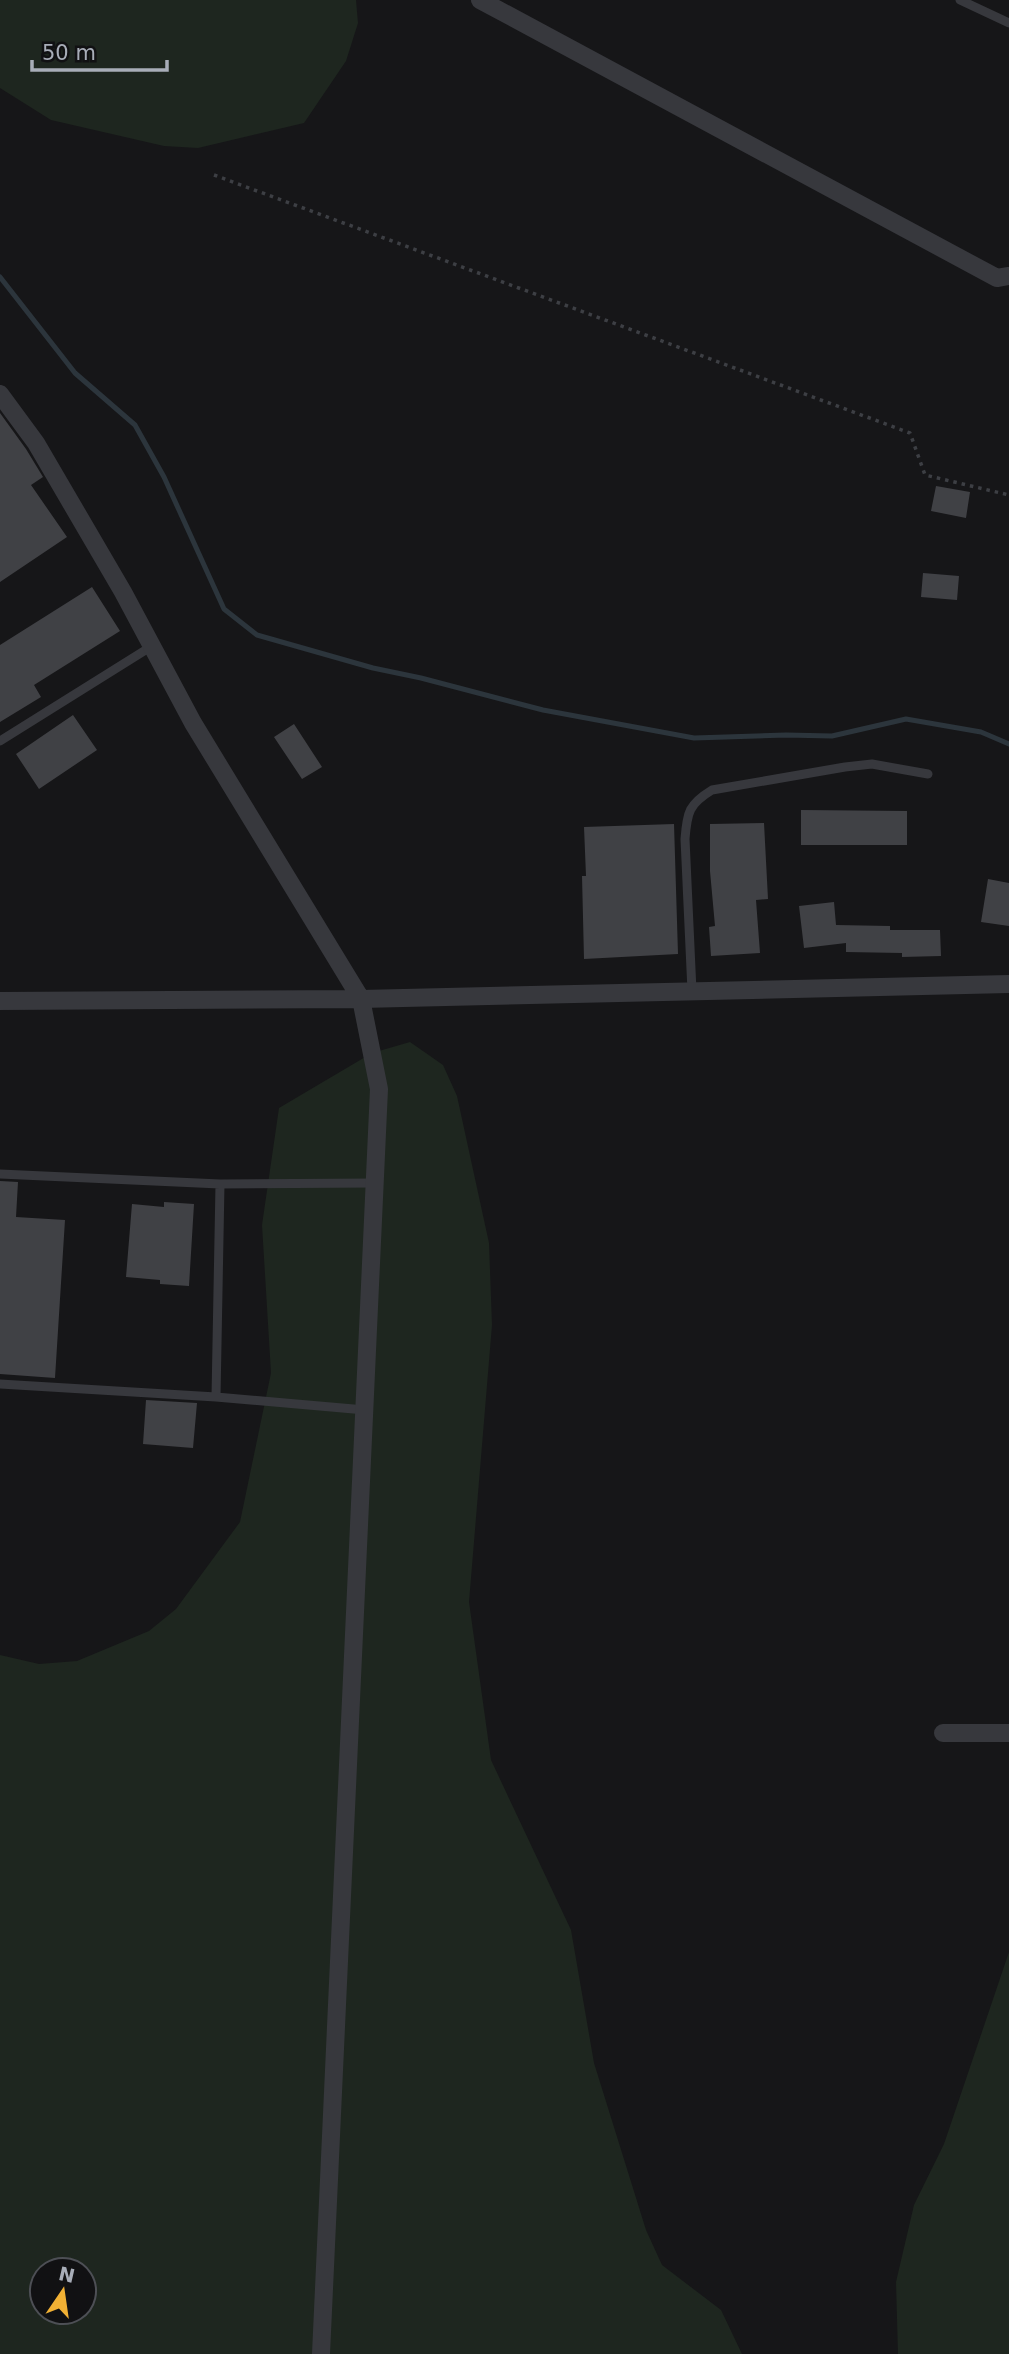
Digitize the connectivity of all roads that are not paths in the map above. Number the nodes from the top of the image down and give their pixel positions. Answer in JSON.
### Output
{"nodes":[{"id":1,"x":480,"y":0,"type":"edge"},
{"id":2,"x":960,"y":0,"type":"edge"},
{"id":3,"x":1009,"y":23,"type":"edge"},
{"id":4,"x":1009,"y":276,"type":"edge"},
{"id":5,"x":0,"y":394,"type":"edge"},
{"id":6,"x":152,"y":646,"type":"junction"},
{"id":7,"x":0,"y":741,"type":"edge"},
{"id":8,"x":928,"y":774,"type":"dead end"},
{"id":9,"x":1009,"y":984,"type":"edge"},
{"id":10,"x":692,"y":991,"type":"junction"},
{"id":11,"x":361,"y":999,"type":"junction"},
{"id":12,"x":0,"y":1001,"type":"edge"},
{"id":13,"x":0,"y":1174,"type":"edge"},
{"id":14,"x":375,"y":1183,"type":"junction"},
{"id":15,"x":220,"y":1184,"type":"junction"},
{"id":16,"x":0,"y":1384,"type":"edge"},
{"id":17,"x":216,"y":1397,"type":"junction"},
{"id":18,"x":365,"y":1410,"type":"junction"},
{"id":19,"x":1009,"y":1732,"type":"edge"},
{"id":20,"x":943,"y":1733,"type":"dead end"},
{"id":21,"x":321,"y":2354,"type":"edge"}],
"edges":[{"from":1,"to":4,"type":"street"},
{"from":2,"to":3,"type":"lane"},
{"from":5,"to":6,"type":"street"},
{"from":6,"to":7,"type":"lane"},
{"from":6,"to":11,"type":"street"},
{"from":8,"to":10,"type":"lane"},
{"from":9,"to":10,"type":"street"},
{"from":10,"to":11,"type":"street"},
{"from":11,"to":12,"type":"street"},
{"from":11,"to":14,"type":"street"},
{"from":13,"to":15,"type":"lane"},
{"from":14,"to":15,"type":"lane"},
{"from":14,"to":18,"type":"street"},
{"from":15,"to":17,"type":"lane"},
{"from":16,"to":17,"type":"lane"},
{"from":17,"to":18,"type":"lane"},
{"from":18,"to":21,"type":"street"},
{"from":19,"to":20,"type":"street"}]}
